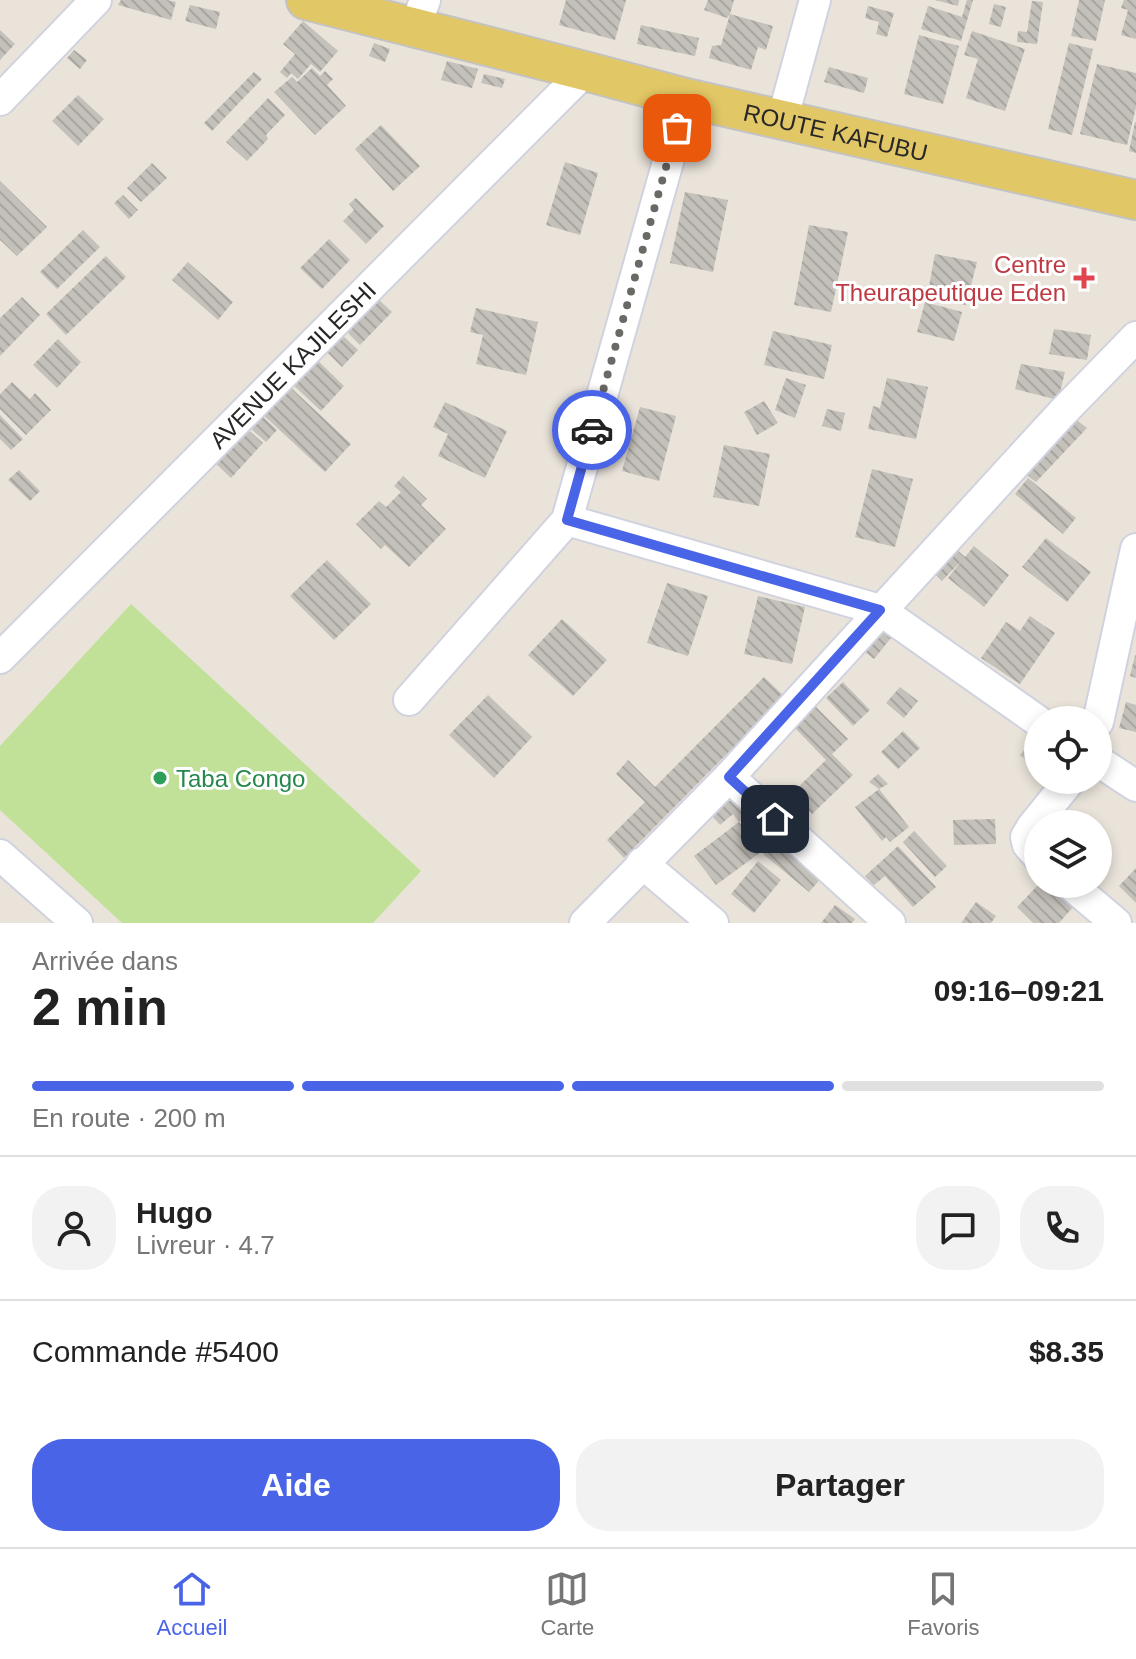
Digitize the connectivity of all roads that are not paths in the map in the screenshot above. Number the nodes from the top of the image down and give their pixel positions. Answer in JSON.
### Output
{"nodes":[{"id":1,"x":96,"y":0,"type":"edge"},
{"id":2,"x":306,"y":0,"type":"edge"},
{"id":3,"x":815,"y":0,"type":"edge"},
{"id":4,"x":420,"y":14,"type":"edge"},
{"id":5,"x":585,"y":71,"type":"junction"},
{"id":6,"x":686,"y":98,"type":"junction"},
{"id":7,"x":0,"y":100,"type":"edge"},
{"id":8,"x":782,"y":121,"type":"junction"},
{"id":9,"x":1136,"y":200,"type":"edge"},
{"id":10,"x":1136,"y":337,"type":"edge"},
{"id":11,"x":567,"y":520,"type":"junction"},
{"id":12,"x":1136,"y":549,"type":"edge"},
{"id":13,"x":880,"y":610,"type":"junction"},
{"id":14,"x":0,"y":658,"type":"edge"},
{"id":15,"x":409,"y":700,"type":"dead end"},
{"id":16,"x":1102,"y":706,"type":"edge"},
{"id":17,"x":1024,"y":711,"type":"edge"},
{"id":18,"x":1112,"y":770,"type":"edge"},
{"id":19,"x":729,"y":777,"type":"junction"},
{"id":20,"x":1136,"y":786,"type":"edge"},
{"id":21,"x":1059,"y":794,"type":"edge"},
{"id":22,"x":1046,"y":810,"type":"edge"},
{"id":23,"x":0,"y":855,"type":"edge"},
{"id":24,"x":642,"y":863,"type":"junction"},
{"id":25,"x":1087,"y":898,"type":"edge"},
{"id":26,"x":77,"y":923,"type":"edge"},
{"id":27,"x":585,"y":923,"type":"edge"},
{"id":28,"x":713,"y":923,"type":"edge"},
{"id":29,"x":890,"y":923,"type":"edge"},
{"id":30,"x":1116,"y":923,"type":"edge"}],
"edges":[{"from":1,"to":7,"type":"street"},
{"from":2,"to":4,"type":"main road","name":"ROUTE KAFUBU"},
{"from":3,"to":8,"type":"street"},
{"from":4,"to":5,"type":"main road","name":"ROUTE KAFUBU"},
{"from":5,"to":6,"type":"main road","name":"ROUTE KAFUBU"},
{"from":5,"to":14,"type":"street","name":"AVENUE KAJILESHI"},
{"from":6,"to":8,"type":"main road","name":"ROUTE KAFUBU"},
{"from":6,"to":11,"type":"street"},
{"from":8,"to":9,"type":"main road","name":"ROUTE KAFUBU"},
{"from":10,"to":13,"type":"street"},
{"from":11,"to":13,"type":"street"},
{"from":11,"to":15,"type":"street"},
{"from":12,"to":16,"type":"street"},
{"from":13,"to":17,"type":"street"},
{"from":13,"to":19,"type":"street"},
{"from":18,"to":20,"type":"street"},
{"from":19,"to":24,"type":"street"},
{"from":19,"to":29,"type":"street"},
{"from":21,"to":22,"type":"street"},
{"from":23,"to":26,"type":"street"},
{"from":24,"to":27,"type":"street"},
{"from":24,"to":28,"type":"street"},
{"from":25,"to":30,"type":"street"}]}
